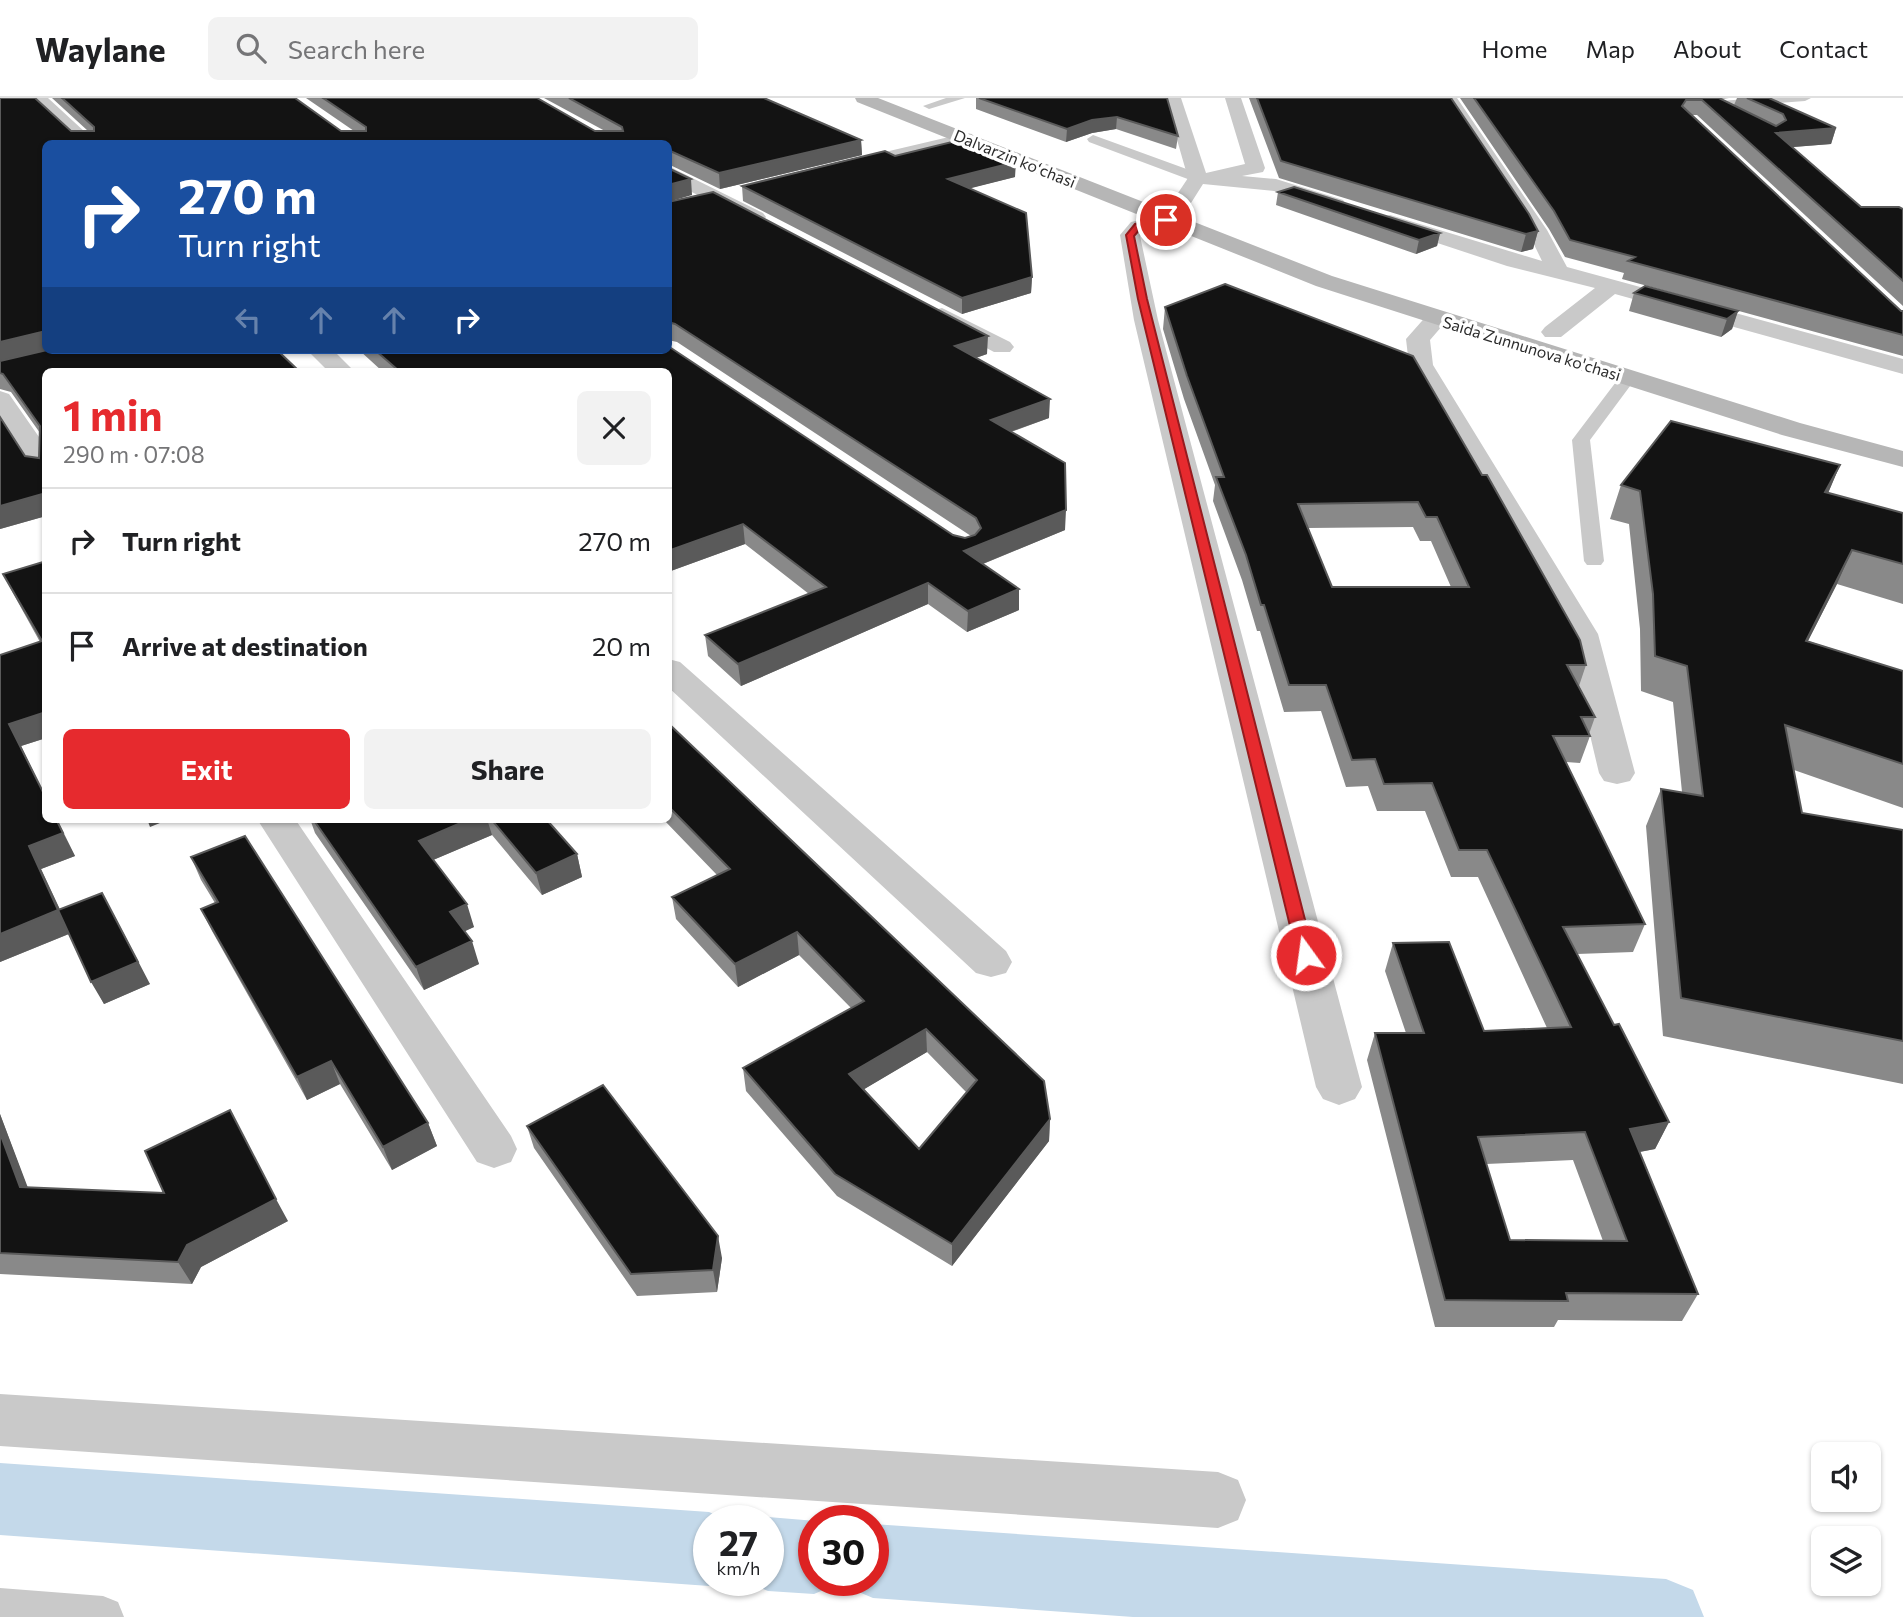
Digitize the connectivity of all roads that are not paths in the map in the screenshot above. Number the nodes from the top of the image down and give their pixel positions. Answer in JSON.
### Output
{"nodes":[{"id":1,"x":38,"y":98,"type":"edge"},
{"id":2,"x":863,"y":98,"type":"edge"},
{"id":3,"x":909,"y":98,"type":"edge"},
{"id":4,"x":960,"y":98,"type":"edge"},
{"id":5,"x":1173,"y":98,"type":"edge"},
{"id":6,"x":1233,"y":98,"type":"edge"},
{"id":7,"x":1449,"y":98,"type":"edge"},
{"id":8,"x":1693,"y":98,"type":"edge"},
{"id":9,"x":1805,"y":98,"type":"edge"},
{"id":10,"x":1709,"y":105,"type":"junction"},
{"id":11,"x":929,"y":106,"type":"junction"},
{"id":12,"x":1730,"y":115,"type":"edge"},
{"id":13,"x":966,"y":138,"type":"junction"},
{"id":14,"x":1093,"y":139,"type":"edge"},
{"id":15,"x":85,"y":140,"type":"edge"},
{"id":16,"x":1046,"y":151,"type":"dead end"},
{"id":17,"x":823,"y":173,"type":"edge"},
{"id":18,"x":672,"y":174,"type":"edge"},
{"id":19,"x":1198,"y":178,"type":"junction"},
{"id":20,"x":745,"y":192,"type":"edge"},
{"id":21,"x":719,"y":198,"type":"junction"},
{"id":22,"x":694,"y":204,"type":"edge"},
{"id":23,"x":1173,"y":206,"type":"junction"},
{"id":24,"x":1208,"y":211,"type":"dead end"},
{"id":25,"x":768,"y":224,"type":"edge"},
{"id":26,"x":1558,"y":271,"type":"junction"},
{"id":27,"x":1611,"y":286,"type":"junction"},
{"id":28,"x":1342,"y":287,"type":"junction"},
{"id":29,"x":928,"y":308,"type":"edge"},
{"id":30,"x":1437,"y":318,"type":"junction"},
{"id":31,"x":1553,"y":332,"type":"junction"},
{"id":32,"x":1002,"y":347,"type":"dead end"},
{"id":33,"x":323,"y":354,"type":"edge"},
{"id":34,"x":339,"y":368,"type":"edge"},
{"id":35,"x":1903,"y":368,"type":"edge"},
{"id":36,"x":1628,"y":378,"type":"junction"},
{"id":37,"x":1741,"y":390,"type":"dead end"},
{"id":38,"x":0,"y":399,"type":"edge"},
{"id":39,"x":1903,"y":459,"type":"edge"},
{"id":40,"x":42,"y":462,"type":"edge"},
{"id":41,"x":1594,"y":561,"type":"dead end"},
{"id":42,"x":672,"y":672,"type":"edge"},
{"id":43,"x":1617,"y":773,"type":"dead end"},
{"id":44,"x":279,"y":823,"type":"edge"},
{"id":45,"x":991,"y":962,"type":"dead end"},
{"id":46,"x":1339,"y":1087,"type":"dead end"},
{"id":47,"x":494,"y":1149,"type":"dead end"},
{"id":48,"x":0,"y":1420,"type":"edge"},
{"id":49,"x":1218,"y":1500,"type":"dead end"},
{"id":50,"x":0,"y":1608,"type":"edge"},
{"id":51,"x":103,"y":1617,"type":"edge"}],
"edges":[{"from":1,"to":15,"type":"street"},
{"from":2,"to":13,"type":"main road","name":"Dalvarzin koʻchasi"},
{"from":3,"to":11,"type":"main road","name":"Dalvarzin koʻchasi"},
{"from":4,"to":11,"type":"lane"},
{"from":5,"to":19,"type":"street"},
{"from":6,"to":19,"type":"street"},
{"from":7,"to":26,"type":"street"},
{"from":8,"to":10,"type":"lane"},
{"from":9,"to":10,"type":"lane"},
{"from":10,"to":12,"type":"lane"},
{"from":11,"to":16,"type":"main road","name":"Dalvarzin koʻchasi"},
{"from":13,"to":17,"type":"street"},
{"from":13,"to":23,"type":"main road","name":"Dalvarzin koʻchasi"},
{"from":14,"to":19,"type":"lane"},
{"from":18,"to":21,"type":"street"},
{"from":19,"to":23,"type":"street"},
{"from":19,"to":26,"type":"street"},
{"from":20,"to":21,"type":"street"},
{"from":21,"to":22,"type":"street"},
{"from":21,"to":25,"type":"street"},
{"from":23,"to":24,"type":"main road"},
{"from":23,"to":28,"type":"main road","name":"Saida Zunnunova ko'chasi"},
{"from":23,"to":46,"type":"street"},
{"from":26,"to":27,"type":"street"},
{"from":27,"to":31,"type":"street"},
{"from":27,"to":35,"type":"street"},
{"from":28,"to":30,"type":"main road","name":"Saida Zunnunova ko'chasi"},
{"from":28,"to":31,"type":"main road","name":"Saida Zunnunova ko'chasi"},
{"from":29,"to":32,"type":"street"},
{"from":30,"to":36,"type":"main road","name":"Saida Zunnunova ko'chasi"},
{"from":30,"to":43,"type":"street"},
{"from":31,"to":37,"type":"main road","name":"Saida Zunnunova ko'chasi"},
{"from":33,"to":34,"type":"street"},
{"from":36,"to":39,"type":"main road","name":"Saida Zunnunova ko'chasi"},
{"from":36,"to":41,"type":"lane"},
{"from":38,"to":40,"type":"street"},
{"from":42,"to":45,"type":"street"},
{"from":44,"to":47,"type":"street"},
{"from":48,"to":49,"type":"street"},
{"from":50,"to":51,"type":"lane"}]}
